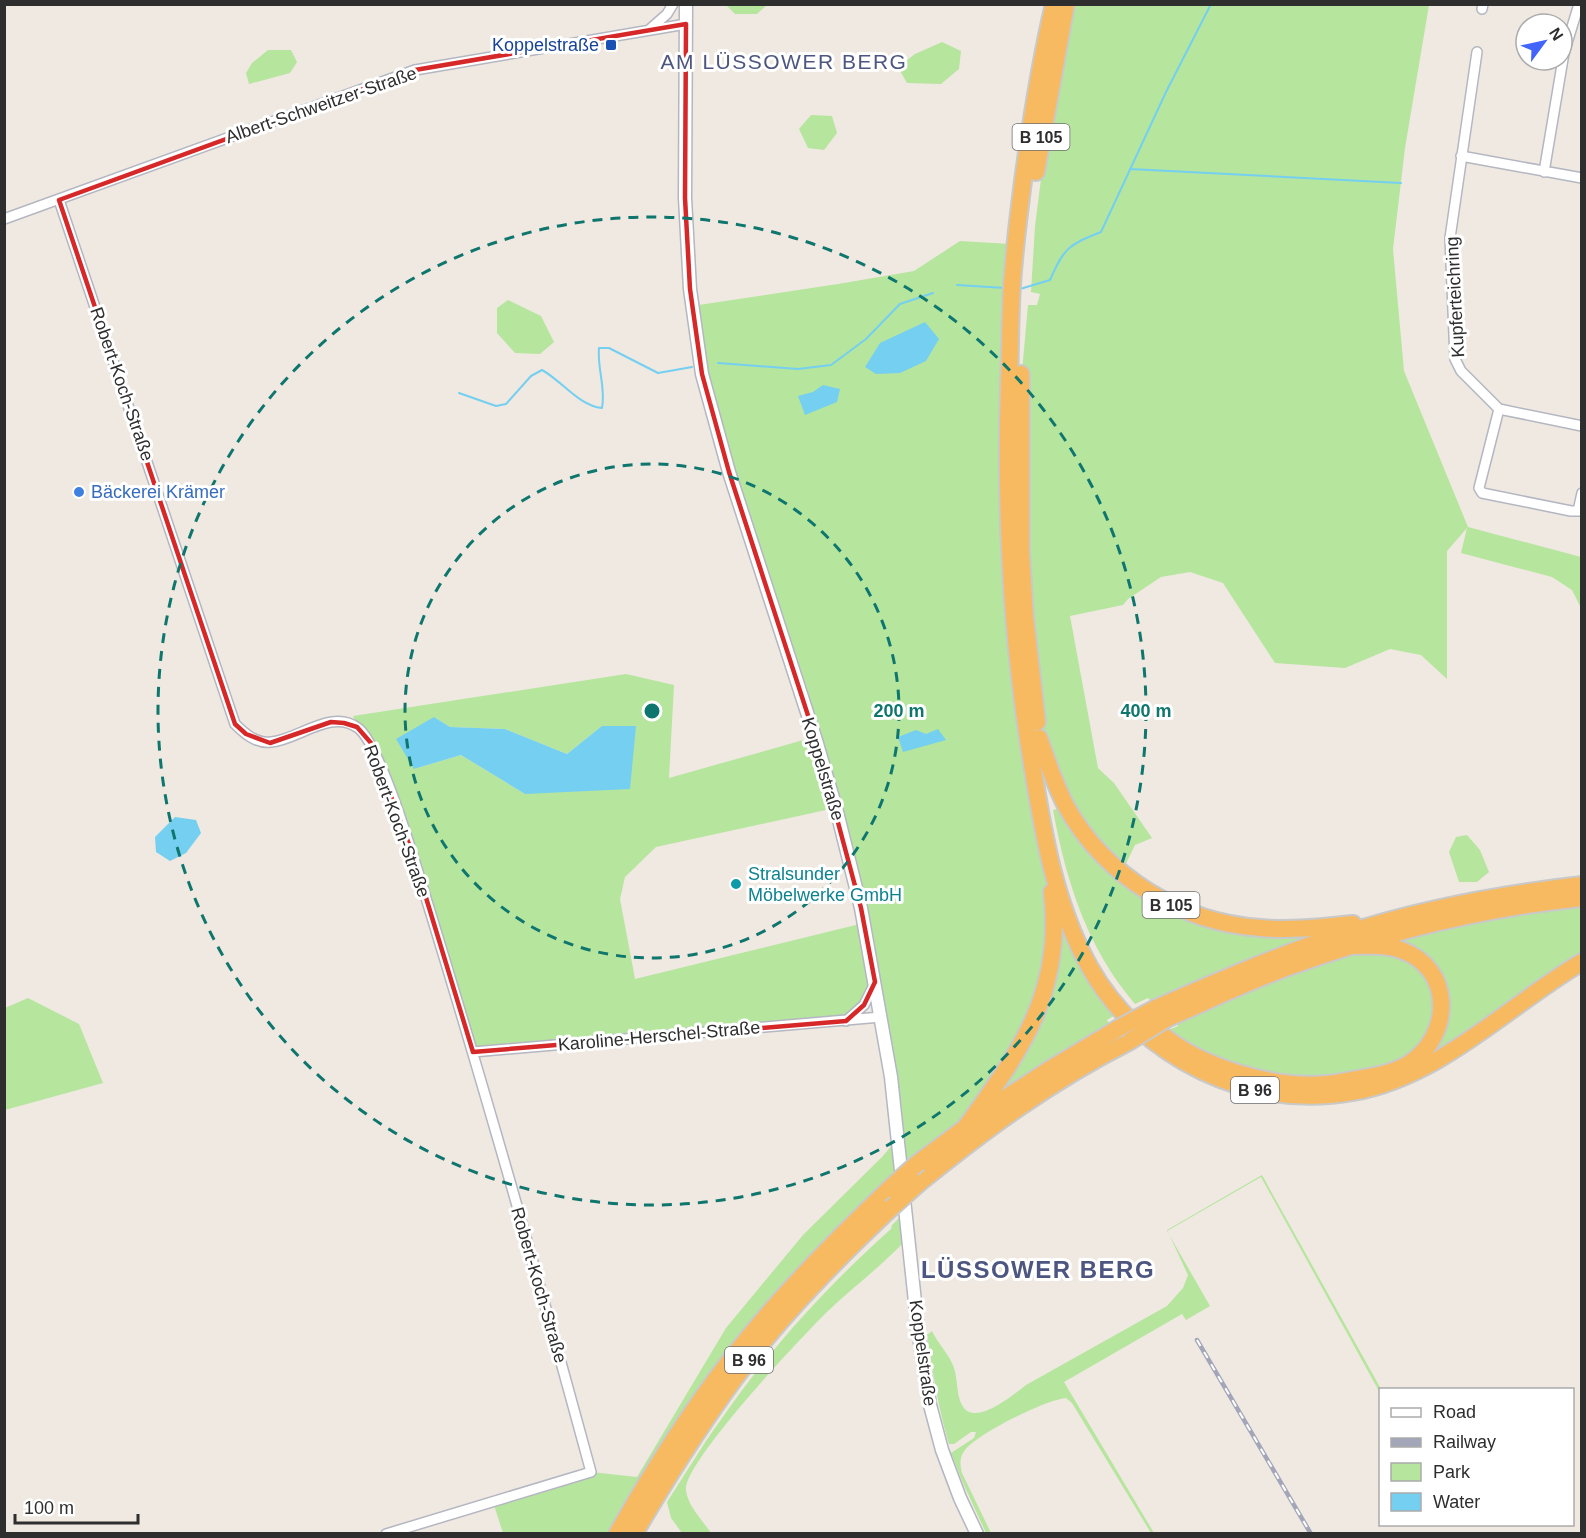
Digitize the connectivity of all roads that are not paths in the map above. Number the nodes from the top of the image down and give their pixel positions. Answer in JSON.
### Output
{"nodes":[{"id":1,"x":674,"y":4,"type":"edge"},
{"id":2,"x":686,"y":4,"type":"edge"},
{"id":3,"x":1054,"y":4,"type":"edge"},
{"id":4,"x":1066,"y":4,"type":"edge"},
{"id":5,"x":1579,"y":4,"type":"edge"},
{"id":6,"x":686,"y":24,"type":"junction"},
{"id":7,"x":648,"y":30,"type":"junction"},
{"id":8,"x":1477,"y":52,"type":"dead end"},
{"id":9,"x":1461,"y":156,"type":"junction"},
{"id":10,"x":1544,"y":172,"type":"junction"},
{"id":11,"x":1581,"y":178,"type":"edge"},
{"id":12,"x":59,"y":200,"type":"junction"},
{"id":13,"x":4,"y":219,"type":"edge"},
{"id":14,"x":1019,"y":271,"type":"junction"},
{"id":15,"x":1016,"y":304,"type":"junction"},
{"id":16,"x":1499,"y":409,"type":"junction"},
{"id":17,"x":1581,"y":426,"type":"edge"},
{"id":18,"x":1581,"y":493,"type":"edge"},
{"id":19,"x":1580,"y":511,"type":"edge"},
{"id":20,"x":1039,"y":738,"type":"junction"},
{"id":21,"x":1042,"y":823,"type":"junction"},
{"id":22,"x":1581,"y":885,"type":"edge"},
{"id":23,"x":1581,"y":898,"type":"edge"},
{"id":24,"x":1387,"y":922,"type":"junction"},
{"id":25,"x":1351,"y":946,"type":"junction"},
{"id":26,"x":1581,"y":962,"type":"edge"},
{"id":27,"x":875,"y":982,"type":"junction"},
{"id":28,"x":1162,"y":1013,"type":"junction"},
{"id":29,"x":881,"y":1017,"type":"junction"},
{"id":30,"x":846,"y":1021,"type":"junction"},
{"id":31,"x":473,"y":1052,"type":"junction"},
{"id":32,"x":965,"y":1128,"type":"junction"},
{"id":33,"x":386,"y":1533,"type":"edge"},
{"id":34,"x":617,"y":1533,"type":"edge"},
{"id":35,"x":634,"y":1533,"type":"edge"},
{"id":36,"x":977,"y":1533,"type":"edge"}],
"edges":[{"from":1,"to":7,"type":"street"},
{"from":2,"to":6,"type":"street","name":"Koppelstraße"},
{"from":3,"to":14,"type":"highway","number":"B 105"},
{"from":4,"to":14,"type":"highway","number":"B 105"},
{"from":5,"to":10,"type":"street"},
{"from":6,"to":7,"type":"street","name":"Albert-Schweitzer-Straße"},
{"from":6,"to":27,"type":"street","name":"Koppelstraße"},
{"from":7,"to":12,"type":"street","name":"Albert-Schweitzer-Straße"},
{"from":8,"to":9,"type":"street","name":"Kupferteichring"},
{"from":9,"to":10,"type":"street"},
{"from":9,"to":16,"type":"street","name":"Kupferteichring"},
{"from":10,"to":11,"type":"street"},
{"from":12,"to":13,"type":"street","name":"Albert-Schweitzer-Straße"},
{"from":12,"to":31,"type":"street","name":"Robert-Koch-Straße"},
{"from":14,"to":15,"type":"highway","number":"B 105"},
{"from":15,"to":20,"type":"highway","number":"B 105"},
{"from":15,"to":21,"type":"highway","number":"B 105"},
{"from":16,"to":17,"type":"street"},
{"from":16,"to":19,"type":"street"},
{"from":18,"to":19,"type":"street"},
{"from":20,"to":24,"type":"highway","number":"B 105"},
{"from":20,"to":25,"type":"highway","number":"B 96"},
{"from":21,"to":26,"type":"highway","number":"B 96"},
{"from":21,"to":32,"type":"highway","number":"B 96"},
{"from":22,"to":24,"type":"highway","number":"B 96"},
{"from":23,"to":25,"type":"highway","number":"B 96"},
{"from":24,"to":28,"type":"highway","number":"B 96"},
{"from":25,"to":28,"type":"highway","number":"B 96"},
{"from":27,"to":29,"type":"street","name":"Koppelstraße"},
{"from":27,"to":30,"type":"street"},
{"from":28,"to":32,"type":"highway","number":"B 96","bridge":true},
{"from":28,"to":35,"type":"highway","number":"B 96","bridge":true},
{"from":29,"to":30,"type":"street","name":"Karoline-Herschel-Straße"},
{"from":29,"to":36,"type":"street","name":"Koppelstraße"},
{"from":30,"to":31,"type":"street","name":"Karoline-Herschel-Straße"},
{"from":31,"to":33,"type":"street","name":"Robert-Koch-Straße"},
{"from":32,"to":34,"type":"highway","number":"B 96","bridge":true}]}
